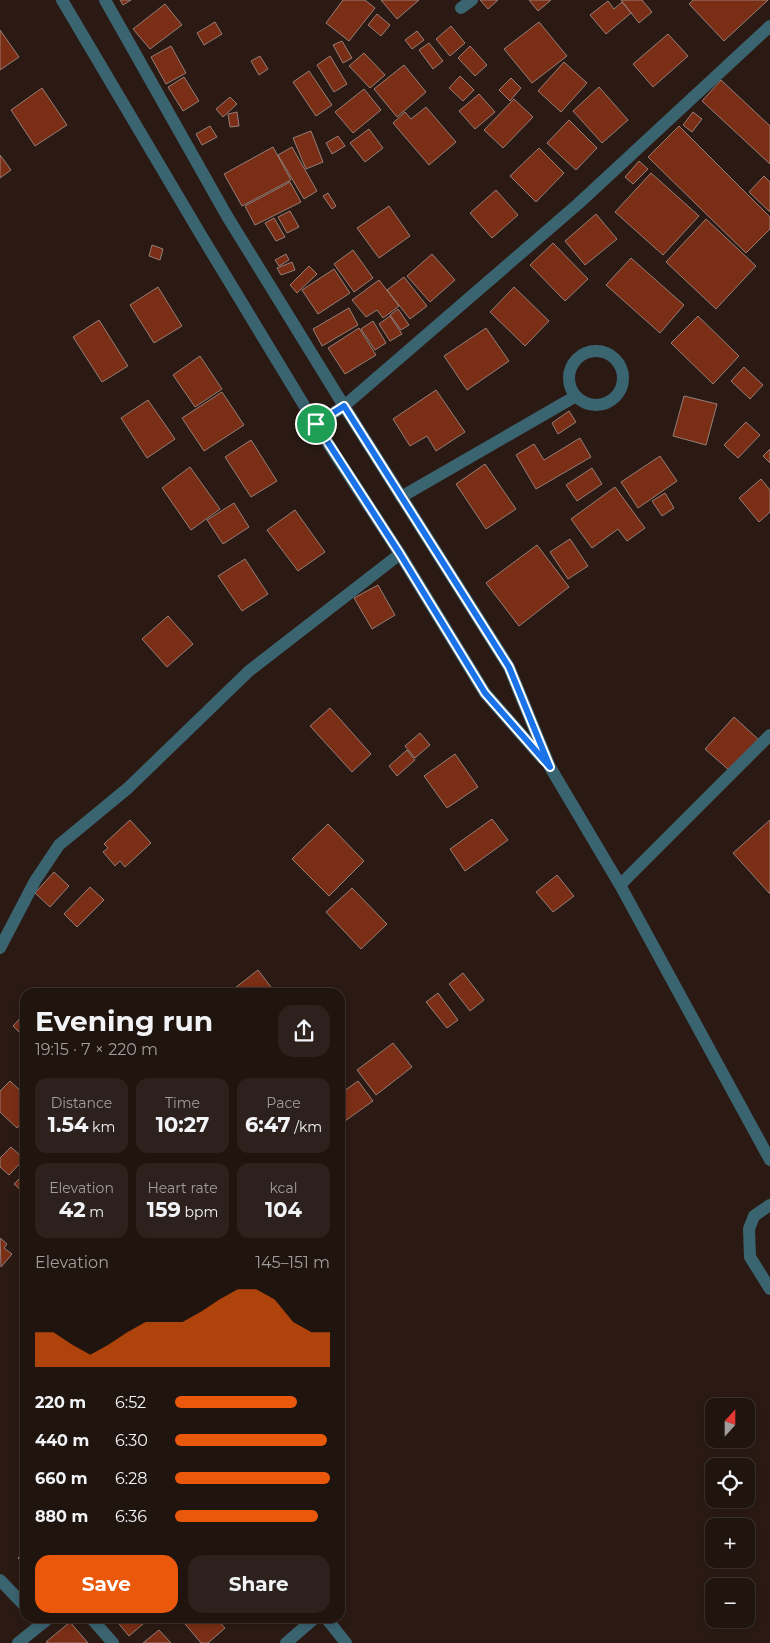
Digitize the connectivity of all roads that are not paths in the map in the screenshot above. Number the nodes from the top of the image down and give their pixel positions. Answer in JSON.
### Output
{"nodes":[{"id":1,"x":62,"y":0,"type":"edge"},
{"id":2,"x":105,"y":0,"type":"edge"},
{"id":3,"x":472,"y":0,"type":"edge"},
{"id":4,"x":461,"y":8,"type":"dead end"},
{"id":5,"x":770,"y":26,"type":"edge"},
{"id":6,"x":576,"y":396,"type":"junction"},
{"id":7,"x":344,"y":406,"type":"junction"},
{"id":8,"x":316,"y":424,"type":"junction"},
{"id":9,"x":401,"y":497,"type":"junction"},
{"id":10,"x":400,"y":554,"type":"junction"},
{"id":11,"x":770,"y":735,"type":"edge"},
{"id":12,"x":550,"y":767,"type":"junction"},
{"id":13,"x":620,"y":885,"type":"junction"},
{"id":14,"x":0,"y":948,"type":"edge"},
{"id":15,"x":770,"y":1160,"type":"edge"},
{"id":16,"x":770,"y":1205,"type":"edge"},
{"id":17,"x":770,"y":1289,"type":"edge"},
{"id":18,"x":0,"y":1580,"type":"edge"},
{"id":19,"x":20,"y":1601,"type":"edge"},
{"id":20,"x":39,"y":1623,"type":"edge"},
{"id":21,"x":95,"y":1623,"type":"edge"},
{"id":22,"x":309,"y":1623,"type":"edge"},
{"id":23,"x":330,"y":1623,"type":"edge"},
{"id":24,"x":18,"y":1643,"type":"edge"},
{"id":25,"x":113,"y":1643,"type":"edge"},
{"id":26,"x":286,"y":1643,"type":"edge"},
{"id":27,"x":346,"y":1643,"type":"edge"}],
"edges":[{"from":1,"to":8,"type":"street"},
{"from":2,"to":7,"type":"street"},
{"from":3,"to":4,"type":"street"},
{"from":5,"to":7,"type":"street"},
{"from":6,"to":6,"type":"street"},
{"from":6,"to":9,"type":"street"},
{"from":7,"to":8,"type":"street"},
{"from":7,"to":9,"type":"street"},
{"from":8,"to":10,"type":"street"},
{"from":9,"to":12,"type":"street"},
{"from":10,"to":12,"type":"street"},
{"from":10,"to":14,"type":"street"},
{"from":11,"to":13,"type":"street"},
{"from":12,"to":13,"type":"street"},
{"from":13,"to":15,"type":"street"},
{"from":16,"to":17,"type":"street"},
{"from":18,"to":19,"type":"street"},
{"from":20,"to":24,"type":"street"},
{"from":21,"to":25,"type":"street"},
{"from":22,"to":26,"type":"street"},
{"from":23,"to":27,"type":"street"}]}
